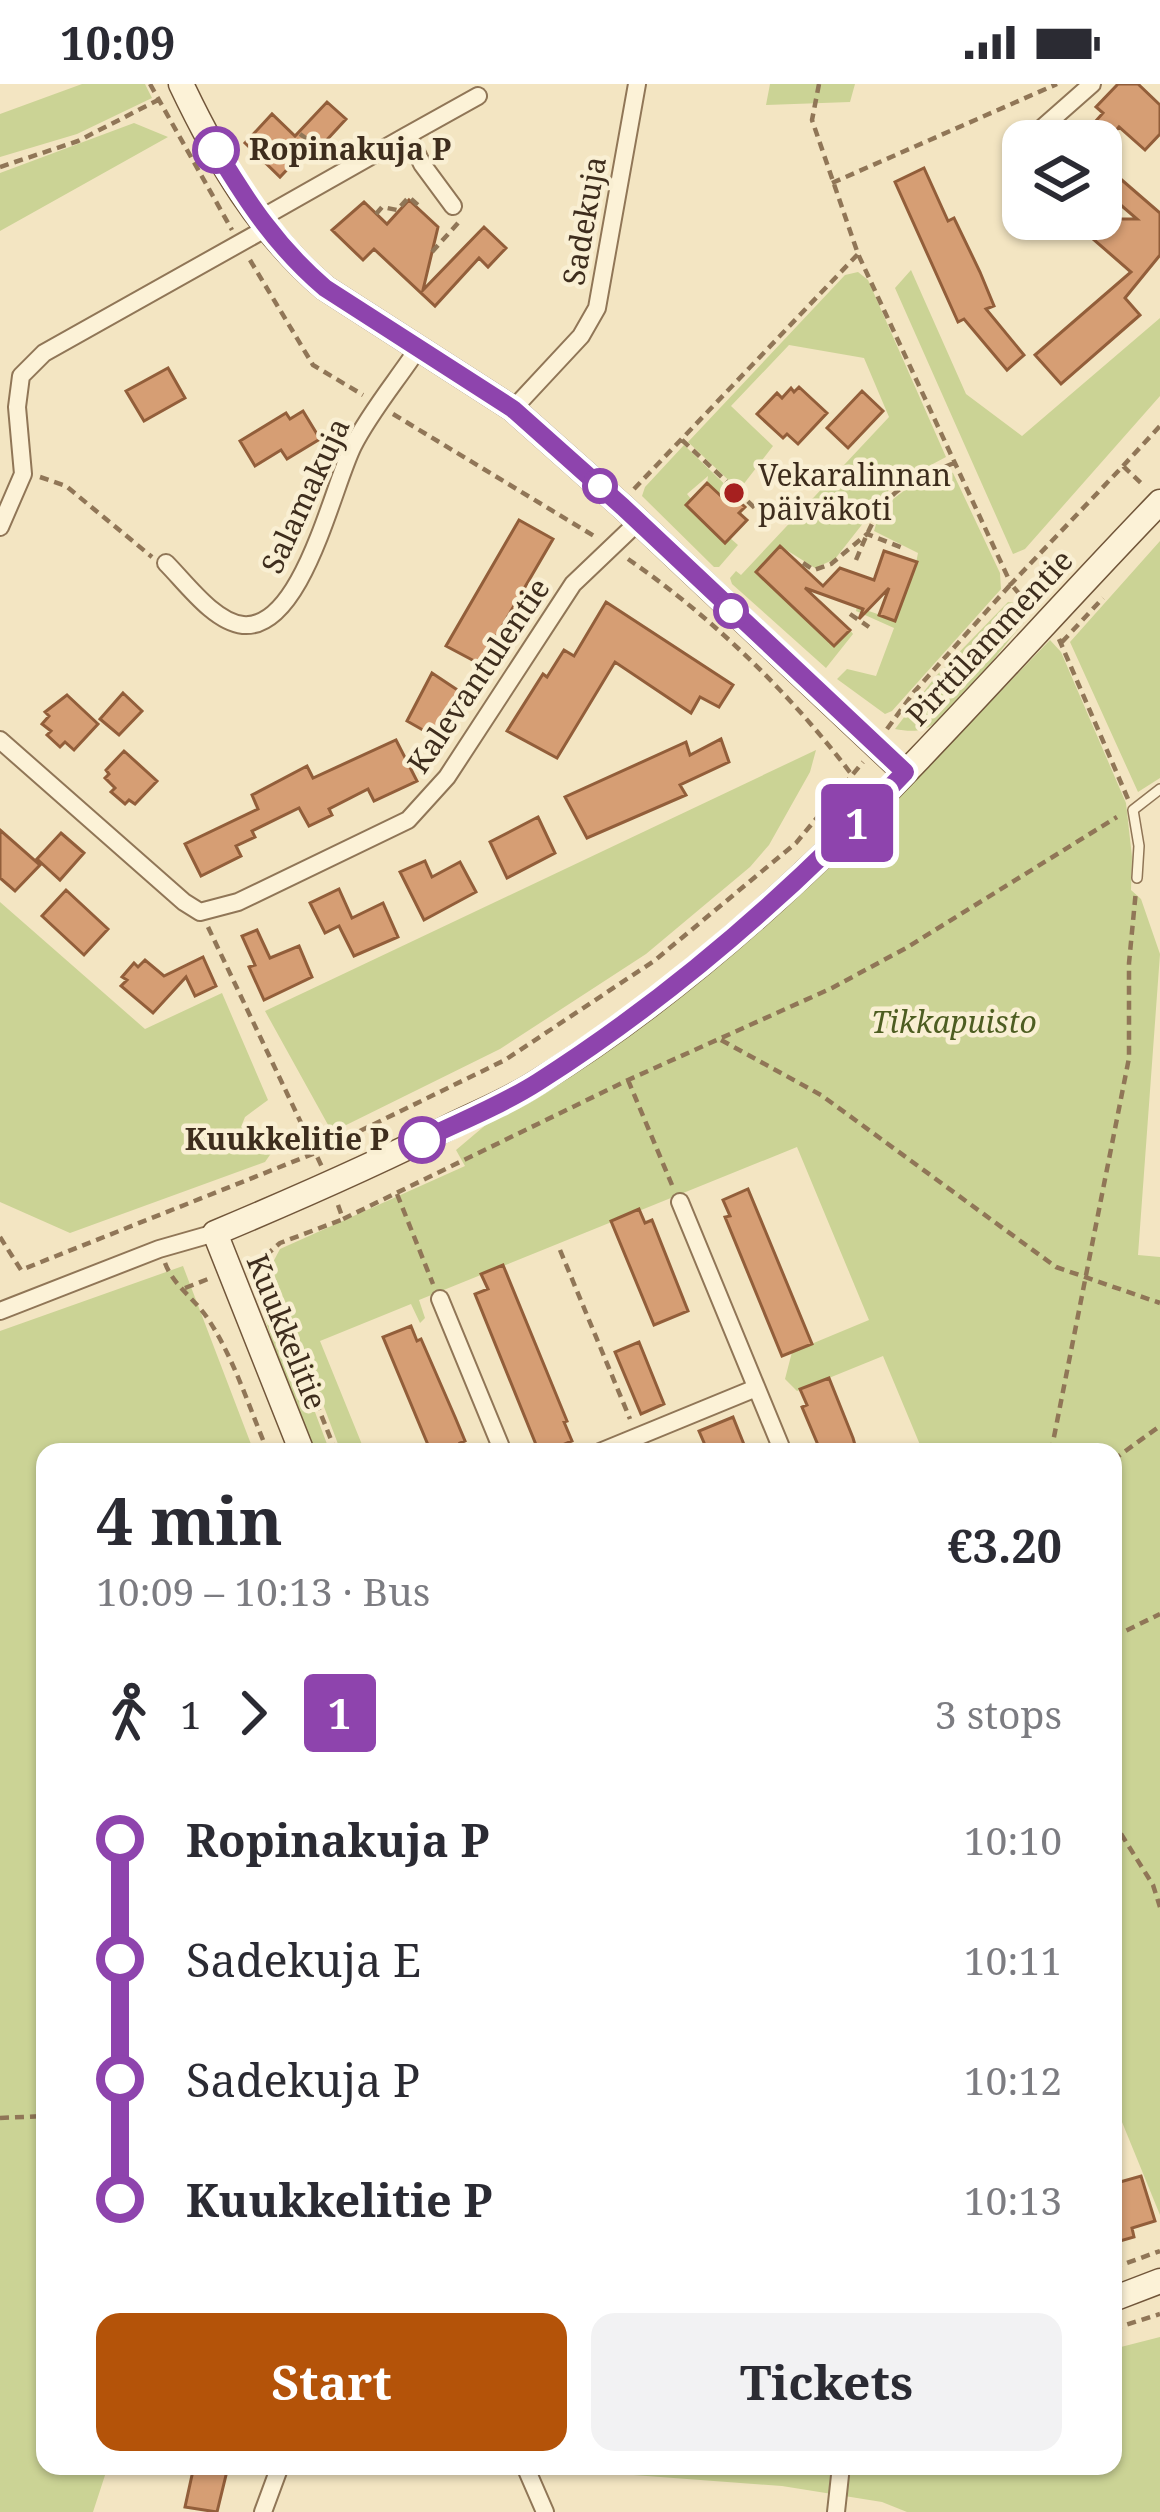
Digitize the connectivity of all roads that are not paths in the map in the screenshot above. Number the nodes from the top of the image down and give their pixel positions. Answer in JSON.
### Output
{"nodes":[{"id":1,"x":637,"y":84,"type":"edge"},
{"id":2,"x":1092,"y":84,"type":"edge"},
{"id":3,"x":182,"y":86,"type":"edge"},
{"id":4,"x":478,"y":96,"type":"dead end"},
{"id":5,"x":1051,"y":120,"type":"edge"},
{"id":6,"x":407,"y":135,"type":"junction"},
{"id":7,"x":458,"y":212,"type":"road end"},
{"id":8,"x":261,"y":224,"type":"junction"},
{"id":9,"x":419,"y":347,"type":"junction"},
{"id":10,"x":513,"y":409,"type":"junction"},
{"id":11,"x":1152,"y":494,"type":"edge"},
{"id":12,"x":631,"y":514,"type":"junction"},
{"id":13,"x":0,"y":527,"type":"edge"},
{"id":14,"x":166,"y":563,"type":"road end"},
{"id":15,"x":0,"y":740,"type":"edge"},
{"id":16,"x":905,"y":772,"type":"junction"},
{"id":17,"x":1160,"y":789,"type":"edge"},
{"id":18,"x":1137,"y":878,"type":"road end"},
{"id":19,"x":680,"y":1202,"type":"road end"},
{"id":20,"x":215,"y":1234,"type":"junction"},
{"id":21,"x":440,"y":1299,"type":"road end"},
{"id":22,"x":0,"y":1311,"type":"edge"},
{"id":23,"x":756,"y":1388,"type":"junction"},
{"id":24,"x":298,"y":1443,"type":"edge"},
{"id":25,"x":499,"y":1443,"type":"edge"},
{"id":26,"x":622,"y":1443,"type":"edge"},
{"id":27,"x":779,"y":1443,"type":"edge"},
{"id":28,"x":1160,"y":2281,"type":"edge"},
{"id":29,"x":1122,"y":2296,"type":"edge"},
{"id":30,"x":277,"y":2475,"type":"edge"},
{"id":31,"x":529,"y":2475,"type":"edge"},
{"id":32,"x":841,"y":2475,"type":"edge"},
{"id":33,"x":263,"y":2512,"type":"edge"},
{"id":34,"x":545,"y":2512,"type":"edge"},
{"id":35,"x":836,"y":2512,"type":"edge"}],
"edges":[{"from":1,"to":10,"type":"street","name":"Sadekuja"},
{"from":2,"to":5,"type":"street"},
{"from":3,"to":8,"type":"street"},
{"from":4,"to":6,"type":"street"},
{"from":6,"to":7,"type":"street"},
{"from":6,"to":8,"type":"street"},
{"from":8,"to":9,"type":"street"},
{"from":8,"to":13,"type":"street"},
{"from":9,"to":10,"type":"street"},
{"from":9,"to":14,"type":"street","name":"Salamakuja"},
{"from":10,"to":12,"type":"street"},
{"from":11,"to":16,"type":"street","name":"Pirttilammentie"},
{"from":12,"to":15,"type":"street","name":"Kalevantulentie"},
{"from":12,"to":16,"type":"street"},
{"from":16,"to":20,"type":"street","name":"Pirttilammentie"},
{"from":17,"to":18,"type":"lane"},
{"from":19,"to":23,"type":"street"},
{"from":20,"to":22,"type":"street","name":"Pirttilammentie"},
{"from":20,"to":24,"type":"street","name":"Kuukkelitie"},
{"from":21,"to":25,"type":"street"},
{"from":23,"to":26,"type":"street"},
{"from":23,"to":27,"type":"street"},
{"from":28,"to":29,"type":"street"},
{"from":30,"to":33,"type":"street"},
{"from":31,"to":34,"type":"street"},
{"from":32,"to":35,"type":"street"}]}
